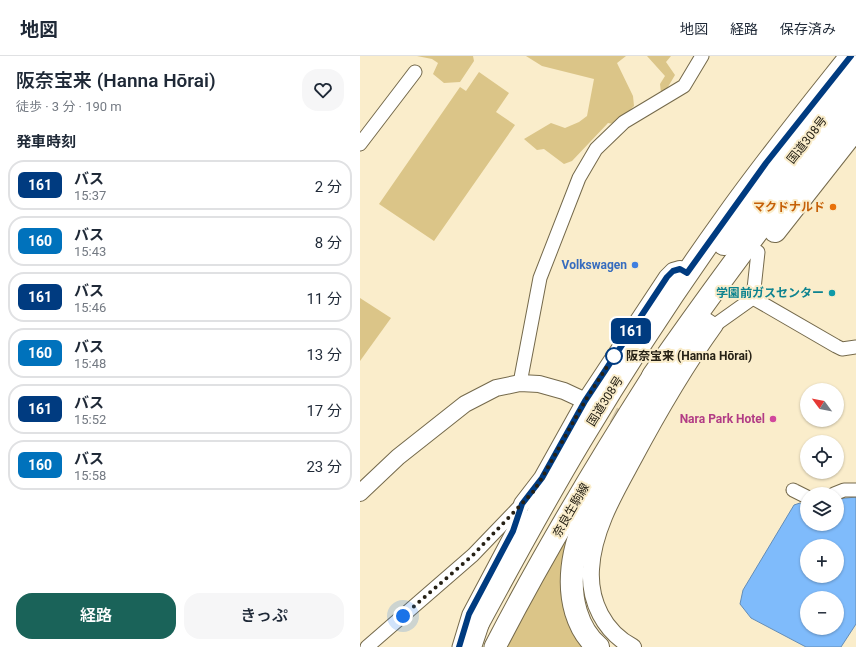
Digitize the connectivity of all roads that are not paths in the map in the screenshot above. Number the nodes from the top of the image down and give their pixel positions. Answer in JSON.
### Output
{"nodes":[{"id":1,"x":702,"y":56,"type":"edge"},
{"id":2,"x":851,"y":56,"type":"edge"},
{"id":3,"x":416,"y":72,"type":"dead end"},
{"id":4,"x":856,"y":76,"type":"edge"},
{"id":5,"x":856,"y":102,"type":"edge"},
{"id":6,"x":856,"y":128,"type":"edge"},
{"id":7,"x":360,"y":144,"type":"edge"},
{"id":8,"x":758,"y":252,"type":"junction"},
{"id":9,"x":687,"y":273,"type":"junction"},
{"id":10,"x":753,"y":298,"type":"junction"},
{"id":11,"x":705,"y":323,"type":"junction"},
{"id":12,"x":856,"y":347,"type":"edge"},
{"id":13,"x":653,"y":376,"type":"junction"},
{"id":14,"x":520,"y":383,"type":"junction"},
{"id":15,"x":589,"y":402,"type":"junction"},
{"id":16,"x":793,"y":490,"type":"dead end"},
{"id":17,"x":844,"y":490,"type":"edge"},
{"id":18,"x":856,"y":490,"type":"edge"},
{"id":19,"x":360,"y":493,"type":"edge"},
{"id":20,"x":800,"y":494,"type":"edge"},
{"id":21,"x":522,"y":504,"type":"junction"},
{"id":22,"x":485,"y":636,"type":"edge"},
{"id":23,"x":367,"y":647,"type":"edge"},
{"id":24,"x":460,"y":647,"type":"edge"},
{"id":25,"x":470,"y":647,"type":"edge"},
{"id":26,"x":474,"y":647,"type":"edge"},
{"id":27,"x":598,"y":647,"type":"edge"},
{"id":28,"x":633,"y":647,"type":"edge"}],
"edges":[{"from":1,"to":14,"type":"street"},
{"from":2,"to":9,"type":"highway","name":"国道308号"},
{"from":3,"to":7,"type":"street"},
{"from":4,"to":22,"type":"highway","name":"国道308号"},
{"from":5,"to":13,"type":"highway","name":"国道308号"},
{"from":6,"to":8,"type":"highway"},
{"from":8,"to":10,"type":"street"},
{"from":8,"to":11,"type":"highway"},
{"from":9,"to":15,"type":"street"},
{"from":9,"to":22,"type":"highway","name":"国道308号"},
{"from":10,"to":11,"type":"street"},
{"from":10,"to":12,"type":"street"},
{"from":11,"to":13,"type":"highway"},
{"from":11,"to":27,"type":"highway"},
{"from":11,"to":28,"type":"street"},
{"from":13,"to":22,"type":"main road","name":"奈良生駒線"},
{"from":14,"to":15,"type":"street"},
{"from":14,"to":19,"type":"street"},
{"from":15,"to":21,"type":"street"},
{"from":16,"to":20,"type":"street"},
{"from":17,"to":18,"type":"street"},
{"from":21,"to":23,"type":"street"},
{"from":21,"to":24,"type":"street"},
{"from":22,"to":24,"type":"main road","name":"奈良生駒線"},
{"from":22,"to":25,"type":"highway"},
{"from":22,"to":26,"type":"highway"}]}
